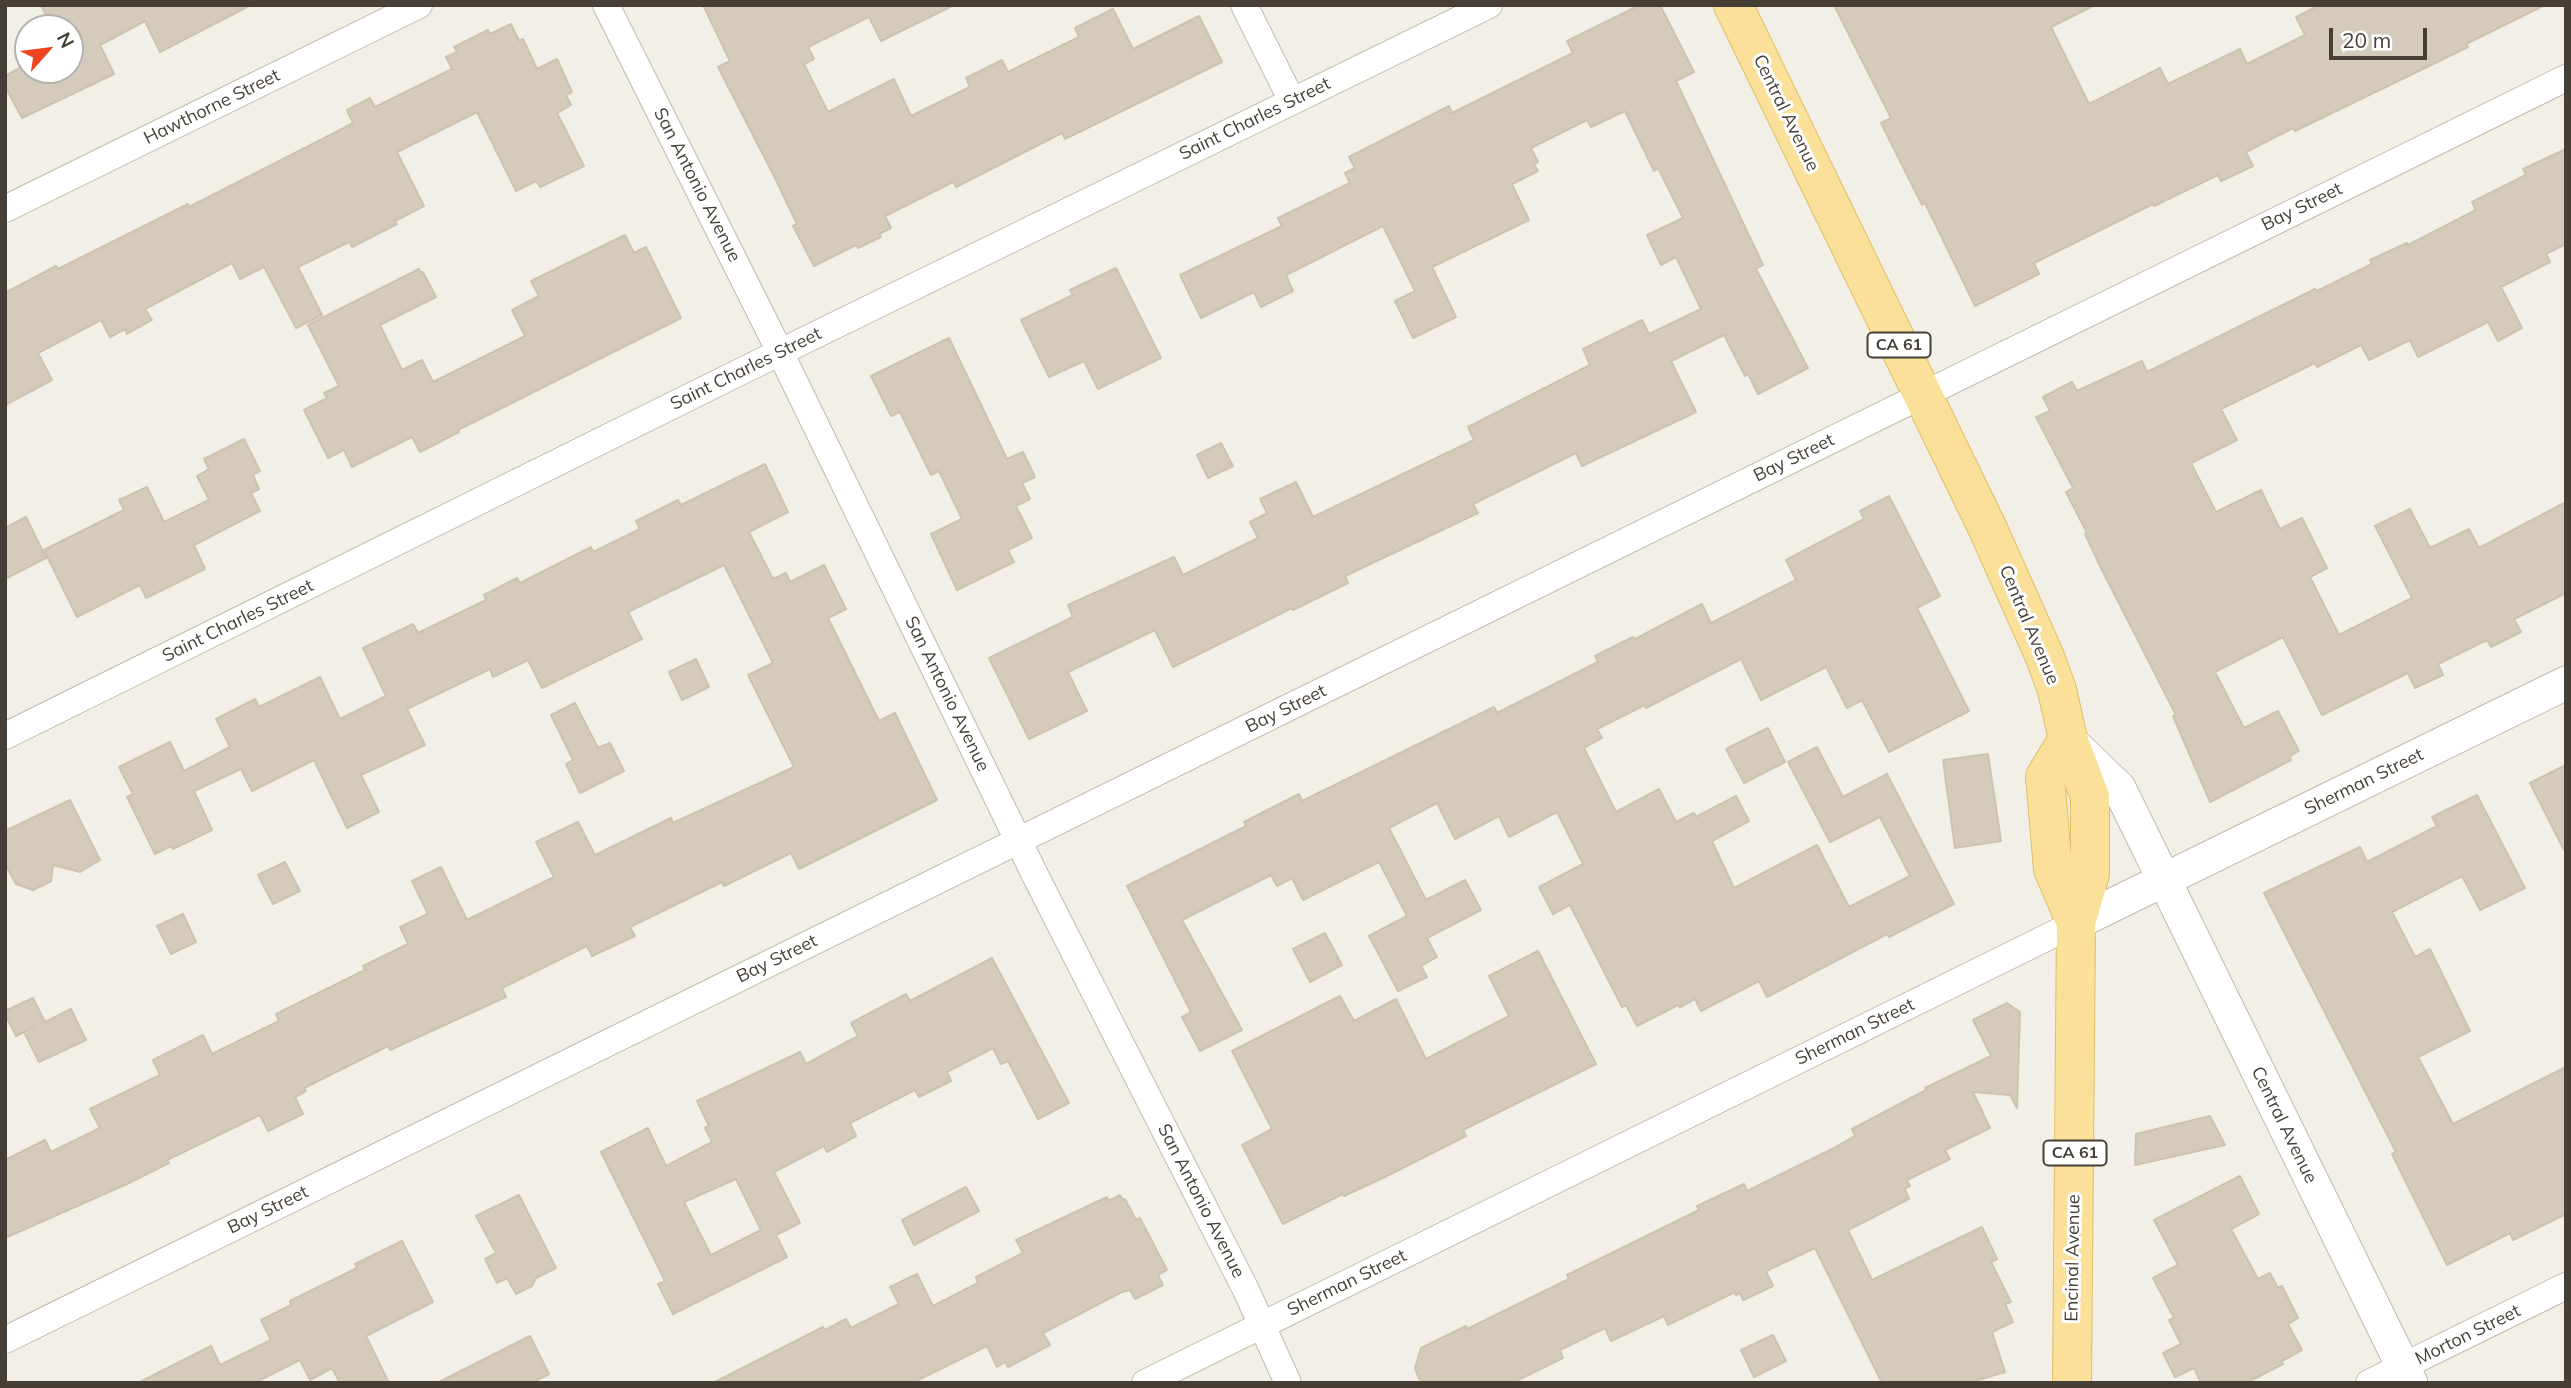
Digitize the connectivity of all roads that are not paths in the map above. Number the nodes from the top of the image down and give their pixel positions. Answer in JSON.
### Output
{"nodes":[{"id":1,"x":419,"y":5,"type":"edge"},
{"id":2,"x":606,"y":5,"type":"edge"},
{"id":3,"x":1244,"y":5,"type":"edge"},
{"id":4,"x":1489,"y":5,"type":"edge"},
{"id":5,"x":1733,"y":5,"type":"edge"},
{"id":6,"x":2566,"y":78,"type":"edge"},
{"id":7,"x":1292,"y":101,"type":"junction"},
{"id":8,"x":5,"y":209,"type":"edge"},
{"id":9,"x":780,"y":352,"type":"junction"},
{"id":10,"x":1923,"y":394,"type":"junction"},
{"id":11,"x":2566,"y":683,"type":"edge"},
{"id":12,"x":5,"y":736,"type":"edge"},
{"id":13,"x":2068,"y":739,"type":"junction"},
{"id":14,"x":1018,"y":841,"type":"junction"},
{"id":15,"x":2163,"y":880,"type":"junction"},
{"id":16,"x":2076,"y":923,"type":"junction"},
{"id":17,"x":2566,"y":1286,"type":"edge"},
{"id":18,"x":1261,"y":1325,"type":"junction"},
{"id":19,"x":5,"y":1340,"type":"edge"},
{"id":20,"x":2407,"y":1375,"type":"edge"},
{"id":21,"x":1146,"y":1383,"type":"edge"},
{"id":22,"x":1288,"y":1383,"type":"edge"},
{"id":23,"x":2072,"y":1383,"type":"edge"},
{"id":24,"x":2370,"y":1383,"type":"edge"}],
"edges":[{"from":1,"to":8,"type":"street","name":"Hawthorne Street"},
{"from":2,"to":9,"type":"street","name":"San Antonio Avenue"},
{"from":3,"to":7,"type":"street"},
{"from":4,"to":7,"type":"street","name":"Saint Charles Street"},
{"from":5,"to":10,"type":"main road","name":"Central Avenue","number":"CA 61"},
{"from":6,"to":10,"type":"street","name":"Bay Street"},
{"from":7,"to":9,"type":"street","name":"Saint Charles Street"},
{"from":9,"to":12,"type":"street","name":"Saint Charles Street"},
{"from":9,"to":14,"type":"street","name":"San Antonio Avenue"},
{"from":10,"to":13,"type":"main road","name":"Central Avenue","number":"CA 61"},
{"from":10,"to":14,"type":"street","name":"Bay Street"},
{"from":11,"to":15,"type":"street","name":"Sherman Street"},
{"from":13,"to":15,"type":"street","name":"Central Avenue"},
{"from":13,"to":16,"type":"main road","name":"Encinal Avenue","number":"CA 61"},
{"from":14,"to":18,"type":"street","name":"San Antonio Avenue"},
{"from":14,"to":19,"type":"street","name":"Bay Street"},
{"from":15,"to":16,"type":"street","name":"Sherman Street"},
{"from":15,"to":20,"type":"street","name":"Central Avenue"},
{"from":16,"to":18,"type":"street","name":"Sherman Street"},
{"from":16,"to":23,"type":"main road","name":"Encinal Avenue","number":"CA 61"},
{"from":17,"to":20,"type":"street","name":"Morton Street"},
{"from":18,"to":21,"type":"street","name":"Sherman Street"},
{"from":18,"to":22,"type":"street","name":"San Antonio Avenue"},
{"from":20,"to":24,"type":"street","name":"Morton Street"}]}
